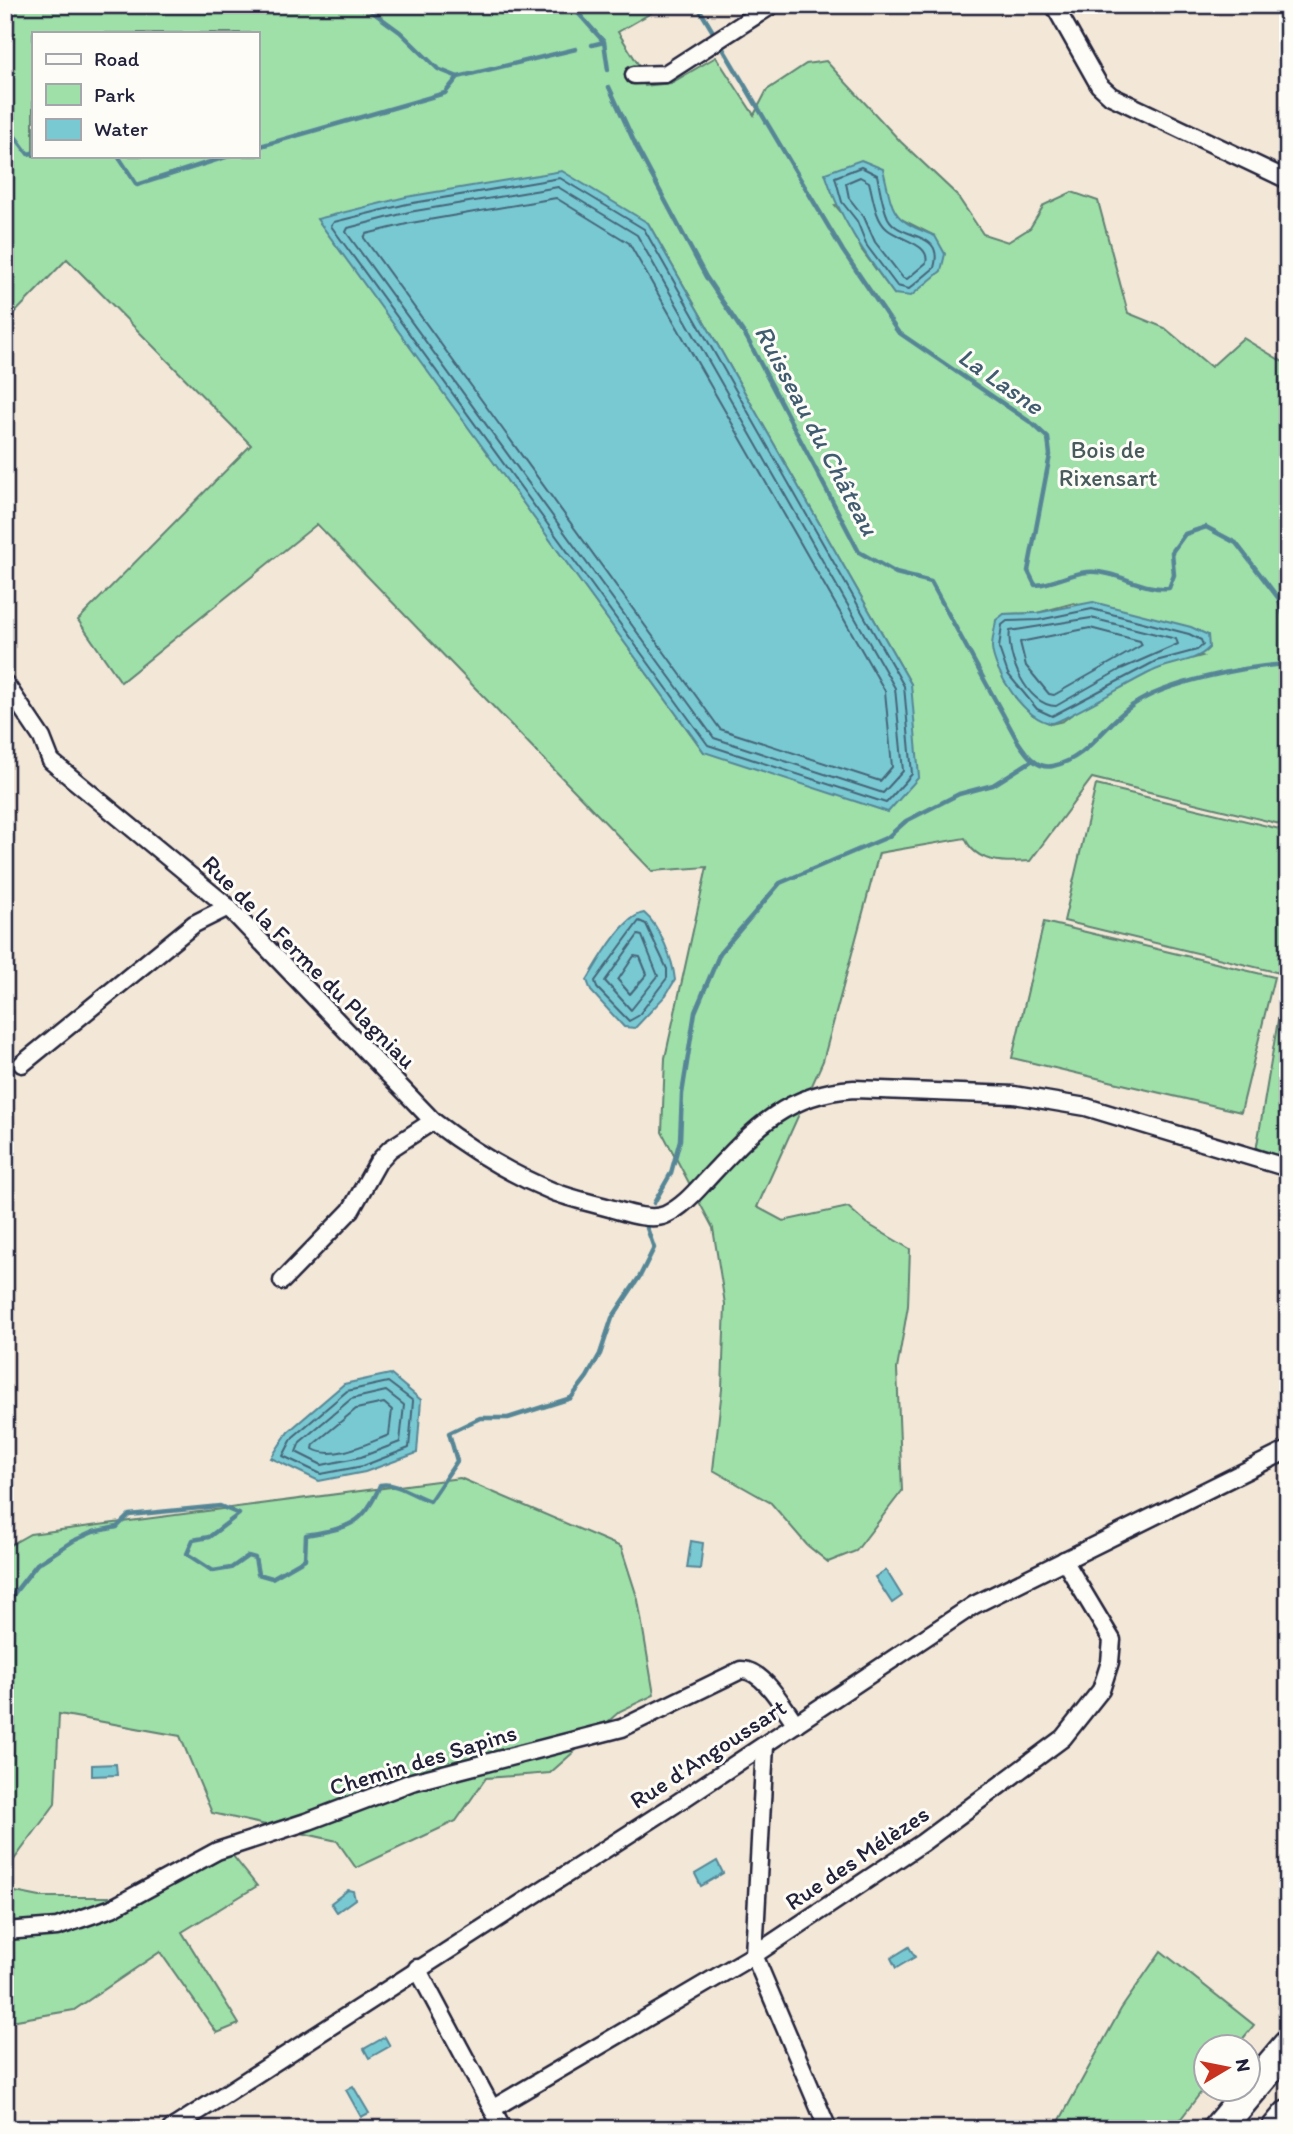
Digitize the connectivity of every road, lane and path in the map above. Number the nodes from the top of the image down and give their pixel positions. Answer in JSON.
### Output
{"nodes":[{"id":1,"x":772,"y":5,"type":"edge"},
{"id":2,"x":1054,"y":5,"type":"edge"},
{"id":3,"x":634,"y":75,"type":"dead end"},
{"id":4,"x":1288,"y":180,"type":"edge"},
{"id":5,"x":5,"y":683,"type":"edge"},
{"id":6,"x":228,"y":907,"type":"junction"},
{"id":7,"x":22,"y":1064,"type":"dead end"},
{"id":8,"x":433,"y":1121,"type":"junction"},
{"id":9,"x":1288,"y":1168,"type":"edge"},
{"id":10,"x":282,"y":1281,"type":"dead end"},
{"id":11,"x":1288,"y":1450,"type":"edge"},
{"id":12,"x":1064,"y":1560,"type":"junction"},
{"id":13,"x":796,"y":1724,"type":"junction"},
{"id":14,"x":765,"y":1745,"type":"junction"},
{"id":15,"x":5,"y":1931,"type":"edge"},
{"id":16,"x":754,"y":1955,"type":"junction"},
{"id":17,"x":417,"y":1968,"type":"junction"},
{"id":18,"x":1288,"y":2046,"type":"edge"},
{"id":19,"x":492,"y":2109,"type":"junction"},
{"id":20,"x":1288,"y":2116,"type":"edge"},
{"id":21,"x":171,"y":2129,"type":"edge"},
{"id":22,"x":503,"y":2129,"type":"edge"},
{"id":23,"x":828,"y":2129,"type":"edge"},
{"id":24,"x":1218,"y":2129,"type":"edge"},
{"id":25,"x":1277,"y":2129,"type":"edge"}],
"edges":[{"from":1,"to":3,"type":"street"},
{"from":2,"to":4,"type":"street"},
{"from":5,"to":6,"type":"street","name":"Rue de la Ferme du Plagniau"},
{"from":6,"to":7,"type":"street"},
{"from":6,"to":8,"type":"street","name":"Rue de la Ferme du Plagniau"},
{"from":8,"to":9,"type":"street","name":"Rue de la Ferme du Plagniau"},
{"from":8,"to":10,"type":"street"},
{"from":11,"to":12,"type":"street","name":"Rue d'Angoussart"},
{"from":12,"to":13,"type":"street","name":"Rue d'Angoussart"},
{"from":12,"to":16,"type":"street","name":"Rue des Mélèzes"},
{"from":13,"to":14,"type":"street","name":"Rue d'Angoussart"},
{"from":13,"to":15,"type":"street","name":"Chemin des Sapins"},
{"from":14,"to":16,"type":"street"},
{"from":14,"to":17,"type":"street","name":"Rue d'Angoussart"},
{"from":16,"to":19,"type":"street","name":"Rue des Mélèzes"},
{"from":16,"to":23,"type":"street"},
{"from":17,"to":19,"type":"street"},
{"from":17,"to":21,"type":"street","name":"Rue d'Angoussart"},
{"from":18,"to":24,"type":"highway"},
{"from":19,"to":22,"type":"street"},
{"from":20,"to":25,"type":"highway"}]}
